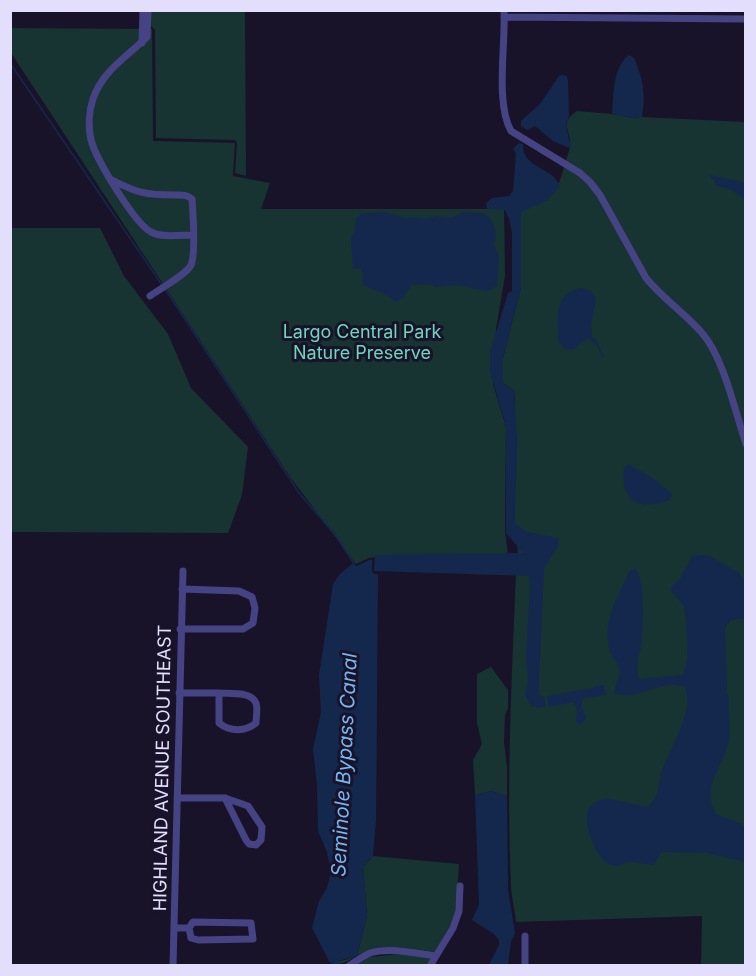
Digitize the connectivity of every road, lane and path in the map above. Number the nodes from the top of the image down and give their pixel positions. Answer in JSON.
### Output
{"nodes":[{"id":1,"x":144,"y":10,"type":"edge"},
{"id":2,"x":148,"y":10,"type":"edge"},
{"id":3,"x":559,"y":10,"type":"edge"},
{"id":4,"x":504,"y":14,"type":"edge"},
{"id":5,"x":706,"y":14,"type":"edge"},
{"id":6,"x":559,"y":19,"type":"junction"},
{"id":7,"x":746,"y":19,"type":"edge"},
{"id":8,"x":142,"y":43,"type":"junction"},
{"id":9,"x":112,"y":180,"type":"junction"},
{"id":10,"x":193,"y":235,"type":"junction"},
{"id":11,"x":150,"y":296,"type":"dead end"},
{"id":12,"x":746,"y":444,"type":"edge"},
{"id":13,"x":183,"y":571,"type":"dead end"},
{"id":14,"x":182,"y":589,"type":"junction"},
{"id":15,"x":180,"y":629,"type":"junction"},
{"id":16,"x":179,"y":693,"type":"junction"},
{"id":17,"x":219,"y":693,"type":"junction"},
{"id":18,"x":177,"y":798,"type":"junction"},
{"id":19,"x":225,"y":798,"type":"junction"},
{"id":20,"x":460,"y":886,"type":"dead end"},
{"id":21,"x":174,"y":928,"type":"junction"},
{"id":22,"x":189,"y":928,"type":"junction"},
{"id":23,"x":525,"y":936,"type":"dead end"},
{"id":24,"x":436,"y":956,"type":"junction"},
{"id":25,"x":173,"y":966,"type":"edge"},
{"id":26,"x":349,"y":966,"type":"edge"},
{"id":27,"x":430,"y":966,"type":"edge"},
{"id":28,"x":525,"y":966,"type":"edge"}],
"edges":[{"from":1,"to":8,"type":"street"},
{"from":2,"to":8,"type":"street"},
{"from":3,"to":6,"type":"street"},
{"from":4,"to":6,"type":"street"},
{"from":4,"to":12,"type":"street"},
{"from":5,"to":6,"type":"street"},
{"from":5,"to":7,"type":"street"},
{"from":8,"to":9,"type":"street"},
{"from":9,"to":10,"type":"street"},
{"from":9,"to":10,"type":"street"},
{"from":10,"to":11,"type":"street"},
{"from":13,"to":14,"type":"street","name":"HIGHLAND AVENUE SOUTHEAST"},
{"from":14,"to":15,"type":"street","name":"HIGHLAND AVENUE SOUTHEAST"},
{"from":14,"to":15,"type":"street"},
{"from":15,"to":16,"type":"street","name":"HIGHLAND AVENUE SOUTHEAST"},
{"from":16,"to":17,"type":"street"},
{"from":16,"to":18,"type":"street","name":"HIGHLAND AVENUE SOUTHEAST"},
{"from":17,"to":17,"type":"street"},
{"from":18,"to":19,"type":"street"},
{"from":18,"to":21,"type":"street","name":"HIGHLAND AVENUE SOUTHEAST"},
{"from":19,"to":19,"type":"street"},
{"from":20,"to":24,"type":"street"},
{"from":21,"to":22,"type":"street"},
{"from":21,"to":25,"type":"street","name":"HIGHLAND AVENUE SOUTHEAST"},
{"from":22,"to":22,"type":"street"},
{"from":23,"to":28,"type":"street"},
{"from":24,"to":26,"type":"street"},
{"from":24,"to":27,"type":"street"}]}
